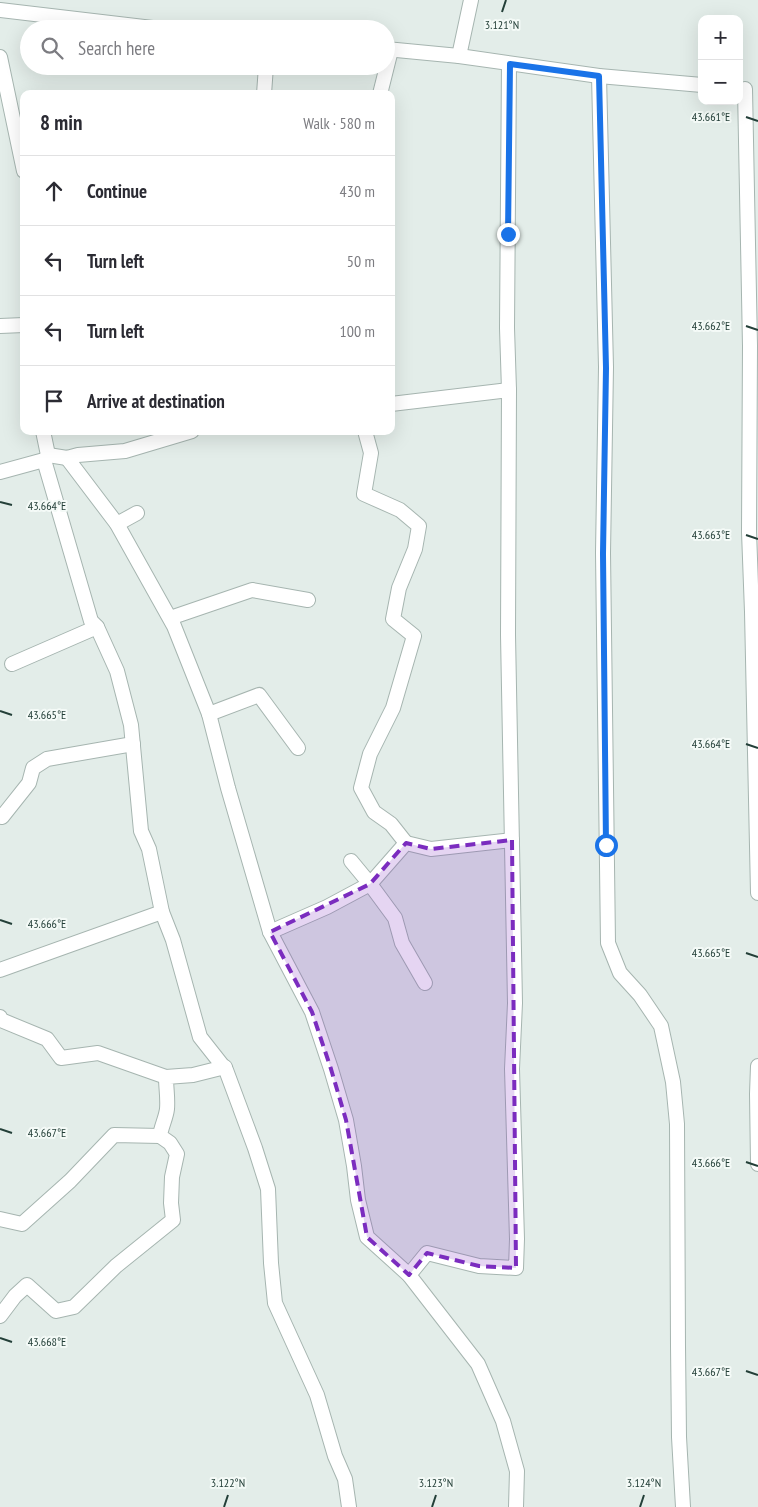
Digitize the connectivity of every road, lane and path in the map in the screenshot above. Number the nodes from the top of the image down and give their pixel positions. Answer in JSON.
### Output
{"nodes":[{"id":1,"x":471,"y":0,"type":"edge"},
{"id":2,"x":0,"y":10,"type":"edge"},
{"id":3,"x":85,"y":20,"type":"edge"},
{"id":4,"x":395,"y":51,"type":"edge"},
{"id":5,"x":459,"y":56,"type":"junction"},
{"id":6,"x":0,"y":57,"type":"edge"},
{"id":7,"x":510,"y":64,"type":"junction"},
{"id":8,"x":265,"y":75,"type":"edge"},
{"id":9,"x":383,"y":75,"type":"edge"},
{"id":10,"x":599,"y":76,"type":"junction"},
{"id":11,"x":698,"y":85,"type":"edge"},
{"id":12,"x":264,"y":90,"type":"edge"},
{"id":13,"x":381,"y":90,"type":"edge"},
{"id":14,"x":747,"y":90,"type":"edge"},
{"id":15,"x":7,"y":118,"type":"edge"},
{"id":16,"x":20,"y":157,"type":"edge"},
{"id":17,"x":20,"y":325,"type":"edge"},
{"id":18,"x":0,"y":326,"type":"edge"},
{"id":19,"x":754,"y":346,"type":"edge"},
{"id":20,"x":509,"y":390,"type":"junction"},
{"id":21,"x":395,"y":404,"type":"edge"},
{"id":22,"x":44,"y":435,"type":"edge"},
{"id":23,"x":179,"y":435,"type":"edge"},
{"id":24,"x":367,"y":435,"type":"edge"},
{"id":25,"x":46,"y":458,"type":"junction"},
{"id":26,"x":67,"y":458,"type":"junction"},
{"id":27,"x":0,"y":472,"type":"edge"},
{"id":28,"x":137,"y":513,"type":"dead end"},
{"id":29,"x":117,"y":524,"type":"junction"},
{"id":30,"x":308,"y":600,"type":"dead end"},
{"id":31,"x":755,"y":612,"type":"edge"},
{"id":32,"x":170,"y":618,"type":"junction"},
{"id":33,"x":97,"y":627,"type":"junction"},
{"id":34,"x":12,"y":664,"type":"dead end"},
{"id":35,"x":209,"y":714,"type":"junction"},
{"id":36,"x":133,"y":744,"type":"junction"},
{"id":37,"x":298,"y":748,"type":"dead end"},
{"id":38,"x":2,"y":817,"type":"dead end"},
{"id":39,"x":512,"y":840,"type":"junction"},
{"id":40,"x":406,"y":843,"type":"junction"},
{"id":41,"x":758,"y":852,"type":"edge"},
{"id":42,"x":351,"y":861,"type":"dead end"},
{"id":43,"x":370,"y":884,"type":"junction"},
{"id":44,"x":758,"y":893,"type":"edge"},
{"id":45,"x":162,"y":912,"type":"junction"},
{"id":46,"x":270,"y":932,"type":"junction"},
{"id":47,"x":0,"y":970,"type":"edge"},
{"id":48,"x":425,"y":982,"type":"dead end"},
{"id":49,"x":0,"y":1017,"type":"edge"},
{"id":50,"x":758,"y":1066,"type":"edge"},
{"id":51,"x":225,"y":1067,"type":"junction"},
{"id":52,"x":166,"y":1077,"type":"junction"},
{"id":53,"x":160,"y":1136,"type":"junction"},
{"id":54,"x":758,"y":1164,"type":"edge"},
{"id":55,"x":0,"y":1218,"type":"edge"},
{"id":56,"x":409,"y":1275,"type":"junction"},
{"id":57,"x":0,"y":1316,"type":"edge"},
{"id":58,"x":349,"y":1507,"type":"edge"},
{"id":59,"x":516,"y":1507,"type":"edge"},
{"id":60,"x":683,"y":1507,"type":"edge"}],
"edges":[{"from":1,"to":5,"type":"street"},
{"from":2,"to":3,"type":"street"},
{"from":4,"to":5,"type":"street"},
{"from":5,"to":7,"type":"street"},
{"from":6,"to":15,"type":"street"},
{"from":7,"to":10,"type":"street"},
{"from":7,"to":20,"type":"street"},
{"from":8,"to":12,"type":"street"},
{"from":9,"to":13,"type":"street"},
{"from":10,"to":11,"type":"street"},
{"from":10,"to":60,"type":"street"},
{"from":14,"to":19,"type":"street"},
{"from":15,"to":16,"type":"street"},
{"from":17,"to":18,"type":"street"},
{"from":19,"to":31,"type":"street"},
{"from":20,"to":21,"type":"street"},
{"from":20,"to":39,"type":"street"},
{"from":22,"to":25,"type":"street"},
{"from":23,"to":26,"type":"street"},
{"from":24,"to":40,"type":"street"},
{"from":25,"to":26,"type":"street"},
{"from":25,"to":27,"type":"street"},
{"from":25,"to":33,"type":"street"},
{"from":26,"to":29,"type":"street"},
{"from":28,"to":29,"type":"street"},
{"from":29,"to":32,"type":"street"},
{"from":30,"to":32,"type":"street"},
{"from":31,"to":41,"type":"street"},
{"from":32,"to":35,"type":"street"},
{"from":33,"to":34,"type":"street"},
{"from":33,"to":36,"type":"street"},
{"from":35,"to":37,"type":"street"},
{"from":35,"to":46,"type":"street"},
{"from":36,"to":38,"type":"street"},
{"from":36,"to":45,"type":"street"},
{"from":39,"to":40,"type":"street"},
{"from":39,"to":56,"type":"street"},
{"from":40,"to":43,"type":"street"},
{"from":41,"to":44,"type":"street"},
{"from":42,"to":43,"type":"street"},
{"from":43,"to":46,"type":"street"},
{"from":43,"to":48,"type":"street"},
{"from":45,"to":47,"type":"street"},
{"from":45,"to":51,"type":"street"},
{"from":46,"to":56,"type":"street"},
{"from":49,"to":52,"type":"street"},
{"from":50,"to":54,"type":"street"},
{"from":51,"to":52,"type":"street"},
{"from":51,"to":58,"type":"street"},
{"from":52,"to":53,"type":"street"},
{"from":53,"to":55,"type":"street"},
{"from":53,"to":57,"type":"street"},
{"from":56,"to":59,"type":"street"}]}
